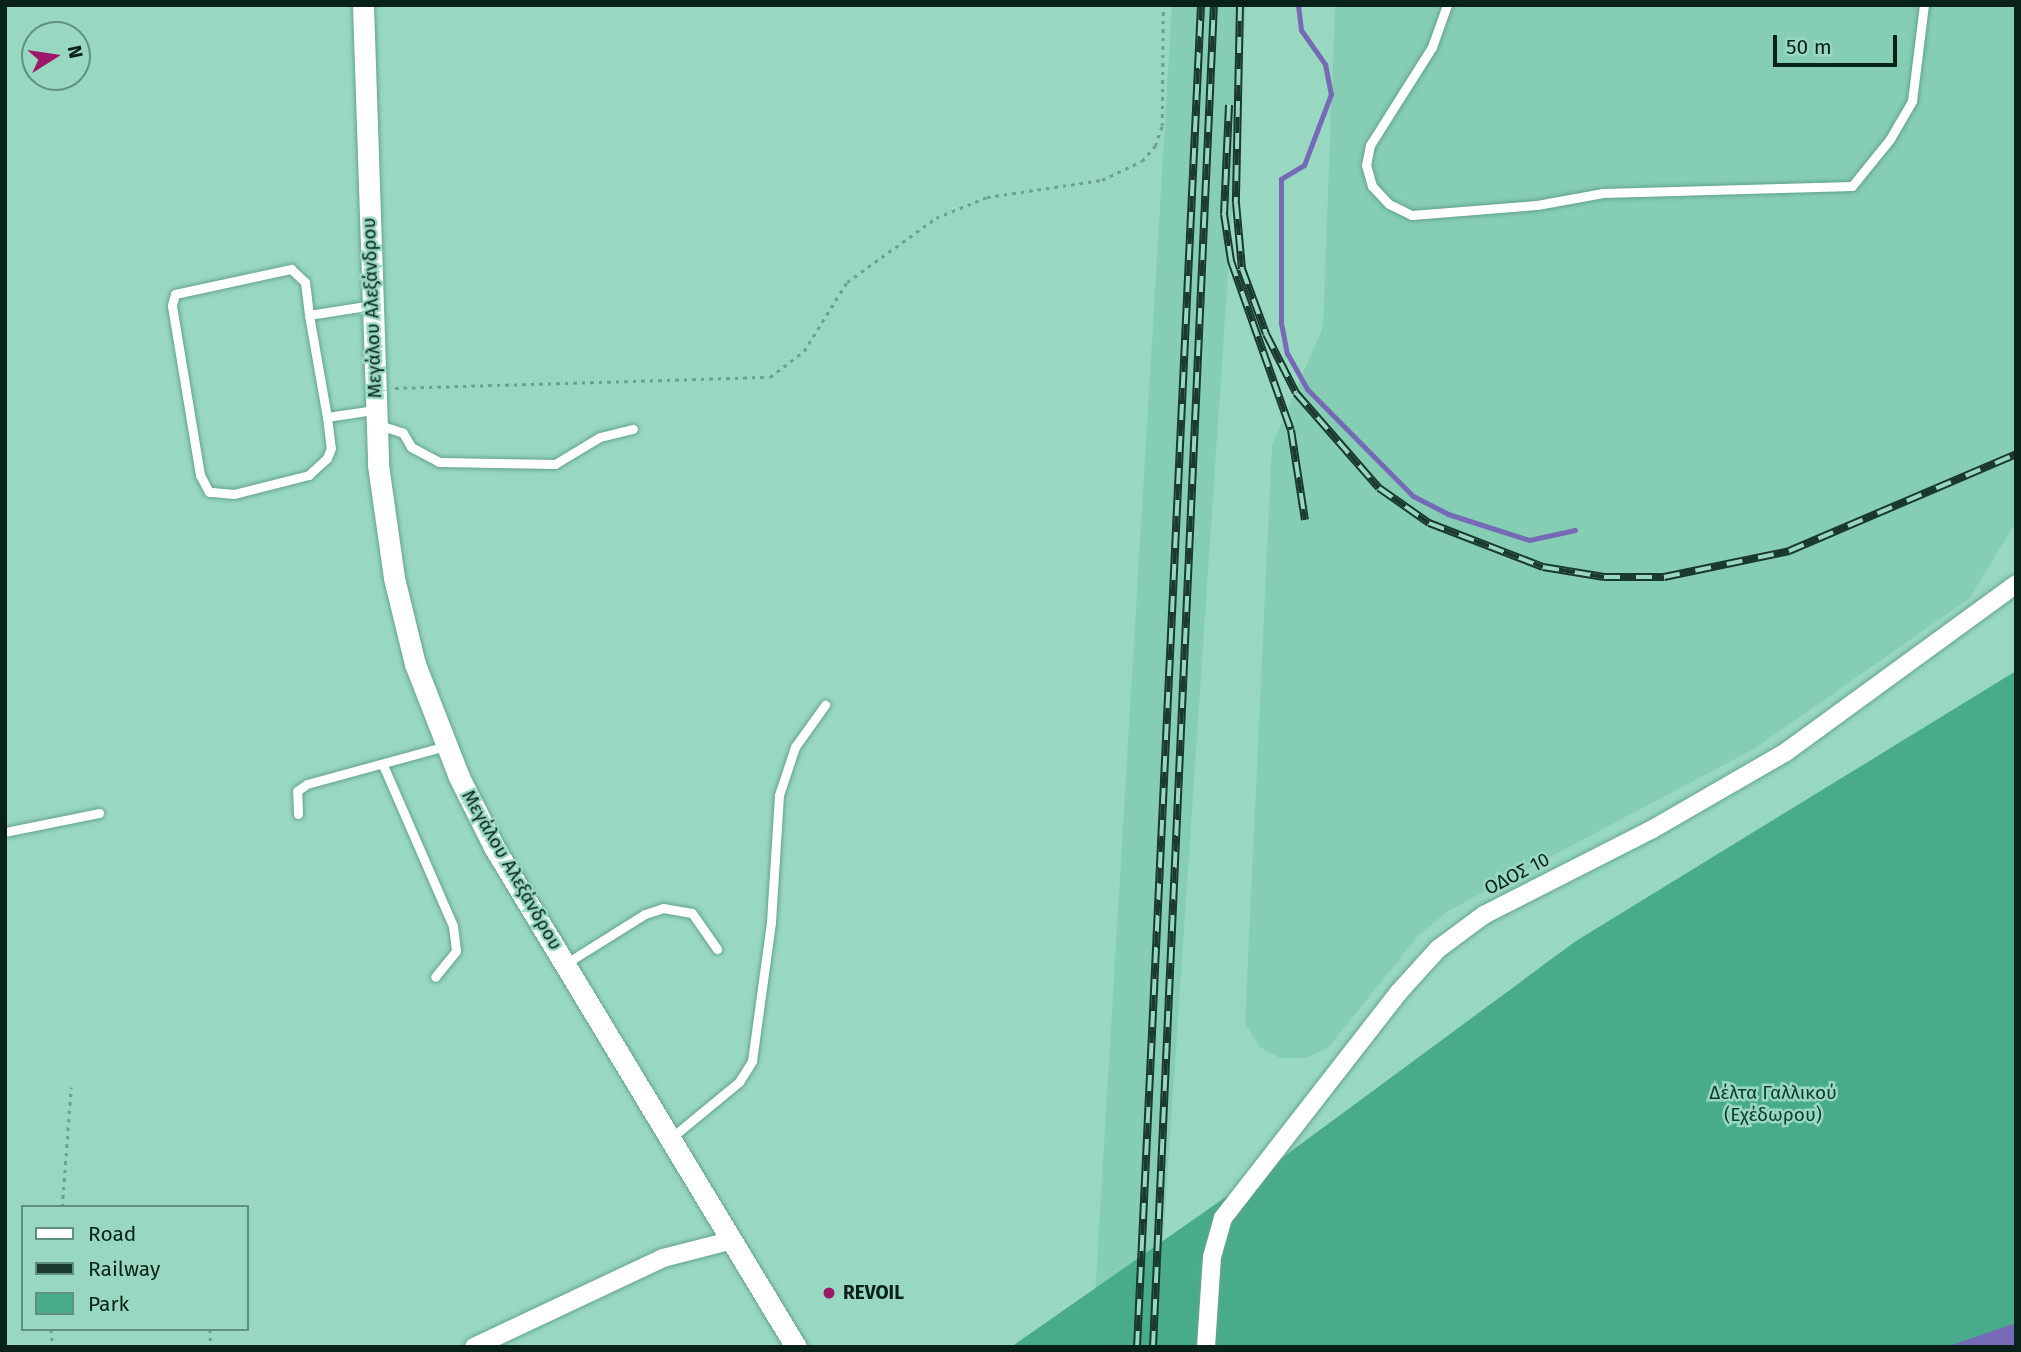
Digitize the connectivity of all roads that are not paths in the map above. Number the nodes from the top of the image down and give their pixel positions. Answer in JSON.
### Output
{"nodes":[{"id":1,"x":363,"y":5,"type":"edge"},
{"id":2,"x":1447,"y":5,"type":"edge"},
{"id":3,"x":1924,"y":5,"type":"edge"},
{"id":4,"x":372,"y":305,"type":"junction"},
{"id":5,"x":310,"y":315,"type":"junction"},
{"id":6,"x":374,"y":407,"type":"junction"},
{"id":7,"x":327,"y":417,"type":"junction"},
{"id":8,"x":633,"y":429,"type":"dead end"},
{"id":9,"x":2016,"y":583,"type":"edge"},
{"id":10,"x":825,"y":705,"type":"dead end"},
{"id":11,"x":446,"y":746,"type":"junction"},
{"id":12,"x":383,"y":765,"type":"junction"},
{"id":13,"x":99,"y":813,"type":"dead end"},
{"id":14,"x":298,"y":814,"type":"dead end"},
{"id":15,"x":5,"y":832,"type":"edge"},
{"id":16,"x":718,"y":949,"type":"dead end"},
{"id":17,"x":565,"y":964,"type":"junction"},
{"id":18,"x":435,"y":977,"type":"dead end"},
{"id":19,"x":671,"y":1138,"type":"junction"},
{"id":20,"x":733,"y":1240,"type":"junction"},
{"id":21,"x":474,"y":1347,"type":"edge"},
{"id":22,"x":796,"y":1347,"type":"edge"},
{"id":23,"x":1206,"y":1347,"type":"edge"}],
"edges":[{"from":1,"to":4,"type":"street","name":"Μεγάλου Αλεξάνδρου"},
{"from":2,"to":3,"type":"lane"},
{"from":4,"to":5,"type":"lane"},
{"from":4,"to":6,"type":"street","name":"Μεγάλου Αλεξάνδρου"},
{"from":5,"to":7,"type":"lane"},
{"from":5,"to":7,"type":"lane"},
{"from":6,"to":7,"type":"lane"},
{"from":6,"to":8,"type":"lane"},
{"from":6,"to":11,"type":"street","name":"Μεγάλου Αλεξάνδρου"},
{"from":9,"to":23,"type":"street","name":"ΟΔΟΣ 10"},
{"from":10,"to":19,"type":"lane"},
{"from":11,"to":12,"type":"lane"},
{"from":11,"to":17,"type":"street","name":"Μεγάλου Αλεξάνδρου"},
{"from":12,"to":14,"type":"lane"},
{"from":12,"to":18,"type":"lane"},
{"from":13,"to":15,"type":"lane"},
{"from":16,"to":17,"type":"lane"},
{"from":17,"to":19,"type":"street","name":"Μεγάλου Αλεξάνδρου"},
{"from":19,"to":20,"type":"street","name":"Μεγάλου Αλεξάνδρου"},
{"from":20,"to":21,"type":"street"},
{"from":20,"to":22,"type":"street","name":"Μεγάλου Αλεξάνδρου"}]}
